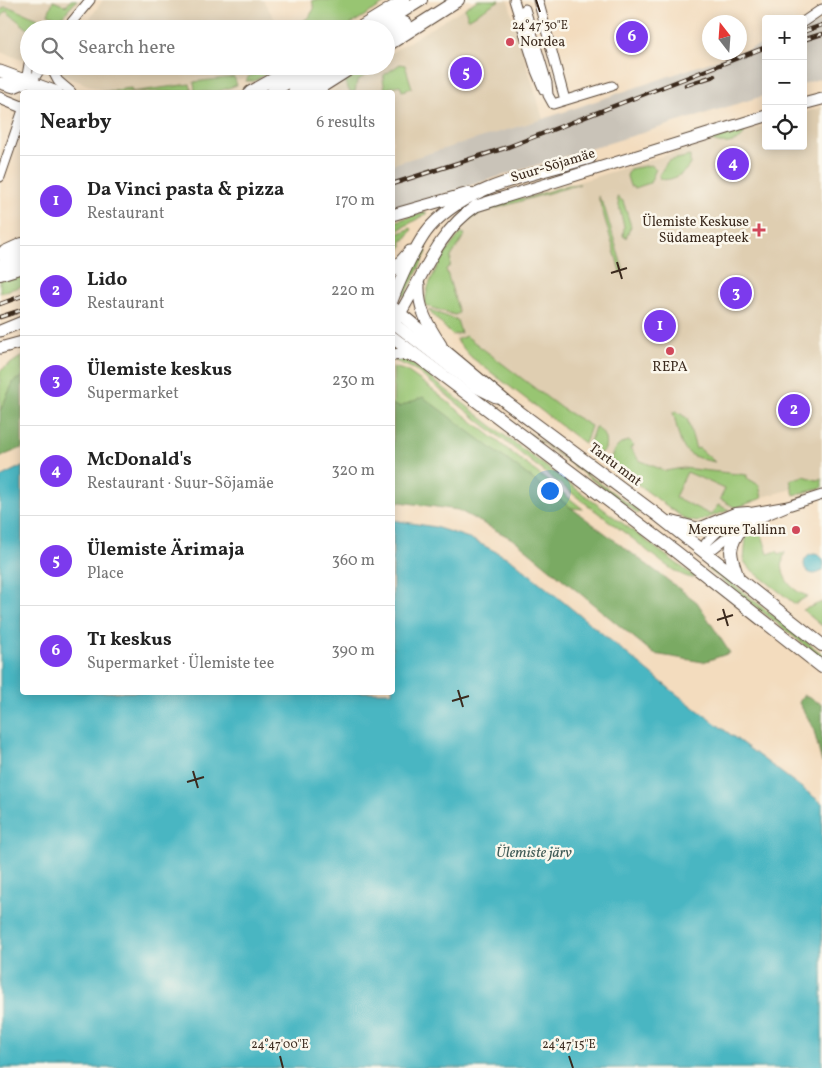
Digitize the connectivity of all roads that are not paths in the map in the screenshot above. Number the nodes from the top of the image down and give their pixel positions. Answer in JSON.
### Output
{"nodes":[{"id":1,"x":90,"y":0,"type":"edge"},
{"id":2,"x":404,"y":0,"type":"edge"},
{"id":3,"x":421,"y":0,"type":"edge"},
{"id":4,"x":444,"y":0,"type":"edge"},
{"id":5,"x":458,"y":0,"type":"edge"},
{"id":6,"x":514,"y":0,"type":"edge"},
{"id":7,"x":538,"y":0,"type":"edge"},
{"id":8,"x":525,"y":9,"type":"dead end"},
{"id":9,"x":822,"y":9,"type":"edge"},
{"id":10,"x":822,"y":18,"type":"edge"},
{"id":11,"x":807,"y":19,"type":"edge"},
{"id":12,"x":73,"y":20,"type":"edge"},
{"id":13,"x":372,"y":20,"type":"edge"},
{"id":14,"x":389,"y":20,"type":"edge"},
{"id":15,"x":807,"y":21,"type":"edge"},
{"id":16,"x":395,"y":30,"type":"edge"},
{"id":17,"x":395,"y":40,"type":"edge"},
{"id":18,"x":0,"y":71,"type":"edge"},
{"id":19,"x":36,"y":75,"type":"edge"},
{"id":20,"x":55,"y":75,"type":"edge"},
{"id":21,"x":280,"y":75,"type":"edge"},
{"id":22,"x":299,"y":75,"type":"edge"},
{"id":23,"x":321,"y":75,"type":"edge"},
{"id":24,"x":340,"y":75,"type":"edge"},
{"id":25,"x":0,"y":84,"type":"edge"},
{"id":26,"x":612,"y":86,"type":"dead end"},
{"id":27,"x":26,"y":87,"type":"edge"},
{"id":28,"x":45,"y":90,"type":"edge"},
{"id":29,"x":69,"y":90,"type":"edge"},
{"id":30,"x":254,"y":90,"type":"edge"},
{"id":31,"x":275,"y":90,"type":"edge"},
{"id":32,"x":297,"y":90,"type":"edge"},
{"id":33,"x":316,"y":90,"type":"edge"},
{"id":34,"x":548,"y":96,"type":"junction"},
{"id":35,"x":0,"y":98,"type":"edge"},
{"id":36,"x":822,"y":98,"type":"edge"},
{"id":37,"x":566,"y":100,"type":"junction"},
{"id":38,"x":807,"y":103,"type":"edge"},
{"id":39,"x":20,"y":106,"type":"edge"},
{"id":40,"x":762,"y":117,"type":"edge"},
{"id":41,"x":20,"y":119,"type":"edge"},
{"id":42,"x":590,"y":158,"type":"dead end"},
{"id":43,"x":0,"y":177,"type":"edge"},
{"id":44,"x":485,"y":189,"type":"junction"},
{"id":45,"x":395,"y":213,"type":"edge"},
{"id":46,"x":424,"y":234,"type":"junction"},
{"id":47,"x":20,"y":245,"type":"edge"},
{"id":48,"x":0,"y":254,"type":"edge"},
{"id":49,"x":20,"y":257,"type":"edge"},
{"id":50,"x":0,"y":266,"type":"edge"},
{"id":51,"x":20,"y":268,"type":"edge"},
{"id":52,"x":395,"y":268,"type":"edge"},
{"id":53,"x":0,"y":274,"type":"edge"},
{"id":54,"x":419,"y":283,"type":"junction"},
{"id":55,"x":395,"y":295,"type":"edge"},
{"id":56,"x":395,"y":319,"type":"edge"},
{"id":57,"x":395,"y":321,"type":"edge"},
{"id":58,"x":395,"y":321,"type":"edge"},
{"id":59,"x":20,"y":323,"type":"edge"},
{"id":60,"x":20,"y":330,"type":"edge"},
{"id":61,"x":0,"y":331,"type":"edge"},
{"id":62,"x":0,"y":335,"type":"edge"},
{"id":63,"x":395,"y":339,"type":"edge"},
{"id":64,"x":20,"y":343,"type":"edge"},
{"id":65,"x":442,"y":346,"type":"junction"},
{"id":66,"x":0,"y":348,"type":"edge"},
{"id":67,"x":395,"y":355,"type":"edge"},
{"id":68,"x":419,"y":357,"type":"junction"},
{"id":69,"x":506,"y":402,"type":"junction"},
{"id":70,"x":822,"y":495,"type":"edge"},
{"id":71,"x":788,"y":506,"type":"junction"},
{"id":72,"x":748,"y":513,"type":"junction"},
{"id":73,"x":660,"y":517,"type":"junction"},
{"id":74,"x":743,"y":526,"type":"junction"},
{"id":75,"x":675,"y":551,"type":"junction"},
{"id":76,"x":704,"y":551,"type":"junction"},
{"id":77,"x":703,"y":572,"type":"junction"},
{"id":78,"x":738,"y":578,"type":"junction"},
{"id":79,"x":822,"y":645,"type":"edge"},
{"id":80,"x":822,"y":667,"type":"edge"}],
"edges":[{"from":1,"to":12,"type":"street"},
{"from":2,"to":13,"type":"main road"},
{"from":3,"to":14,"type":"highway"},
{"from":4,"to":16,"type":"highway"},
{"from":5,"to":17,"type":"highway"},
{"from":6,"to":34,"type":"street"},
{"from":7,"to":37,"type":"street"},
{"from":8,"to":34,"type":"street"},
{"from":9,"to":11,"type":"street"},
{"from":10,"to":15,"type":"street"},
{"from":18,"to":27,"type":"main road"},
{"from":19,"to":27,"type":"street"},
{"from":20,"to":29,"type":"street"},
{"from":21,"to":30,"type":"main road"},
{"from":22,"to":31,"type":"highway"},
{"from":23,"to":32,"type":"highway"},
{"from":24,"to":33,"type":"highway"},
{"from":25,"to":27,"type":"main road"},
{"from":26,"to":37,"type":"street"},
{"from":27,"to":28,"type":"main road"},
{"from":34,"to":37,"type":"street"},
{"from":35,"to":39,"type":"main road"},
{"from":36,"to":38,"type":"main road"},
{"from":40,"to":54,"type":"main road","name":"Suur-Sõjamäe"},
{"from":41,"to":43,"type":"street"},
{"from":42,"to":44,"type":"main road","name":"Suur-Sõjamäe"},
{"from":44,"to":45,"type":"main road"},
{"from":44,"to":46,"type":"main road","name":"Suur-Sõjamäe"},
{"from":46,"to":52,"type":"main road"},
{"from":46,"to":55,"type":"main road","name":"Suur-Sõjamäe"},
{"from":47,"to":48,"type":"highway"},
{"from":49,"to":50,"type":"highway"},
{"from":51,"to":53,"type":"highway"},
{"from":54,"to":56,"type":"main road","name":"Suur-Sõjamäe"},
{"from":54,"to":65,"type":"main road"},
{"from":57,"to":65,"type":"highway","name":"Tartu mnt"},
{"from":58,"to":69,"type":"main road"},
{"from":59,"to":61,"type":"main road"},
{"from":60,"to":62,"type":"main road"},
{"from":63,"to":68,"type":"highway"},
{"from":64,"to":66,"type":"main road"},
{"from":65,"to":69,"type":"highway","name":"Tartu mnt"},
{"from":67,"to":68,"type":"main road"},
{"from":68,"to":75,"type":"highway"},
{"from":69,"to":73,"type":"highway","name":"Tartu mnt"},
{"from":70,"to":71,"type":"street"},
{"from":71,"to":72,"type":"street"},
{"from":71,"to":74,"type":"street"},
{"from":72,"to":73,"type":"highway"},
{"from":72,"to":76,"type":"street"},
{"from":73,"to":76,"type":"highway","name":"Tartu mnt"},
{"from":74,"to":76,"type":"street"},
{"from":74,"to":78,"type":"highway"},
{"from":75,"to":76,"type":"highway"},
{"from":75,"to":77,"type":"highway"},
{"from":76,"to":77,"type":"highway"},
{"from":76,"to":78,"type":"highway","name":"Tartu mnt"},
{"from":77,"to":80,"type":"highway"},
{"from":78,"to":79,"type":"highway","name":"Tartu mnt"}]}
